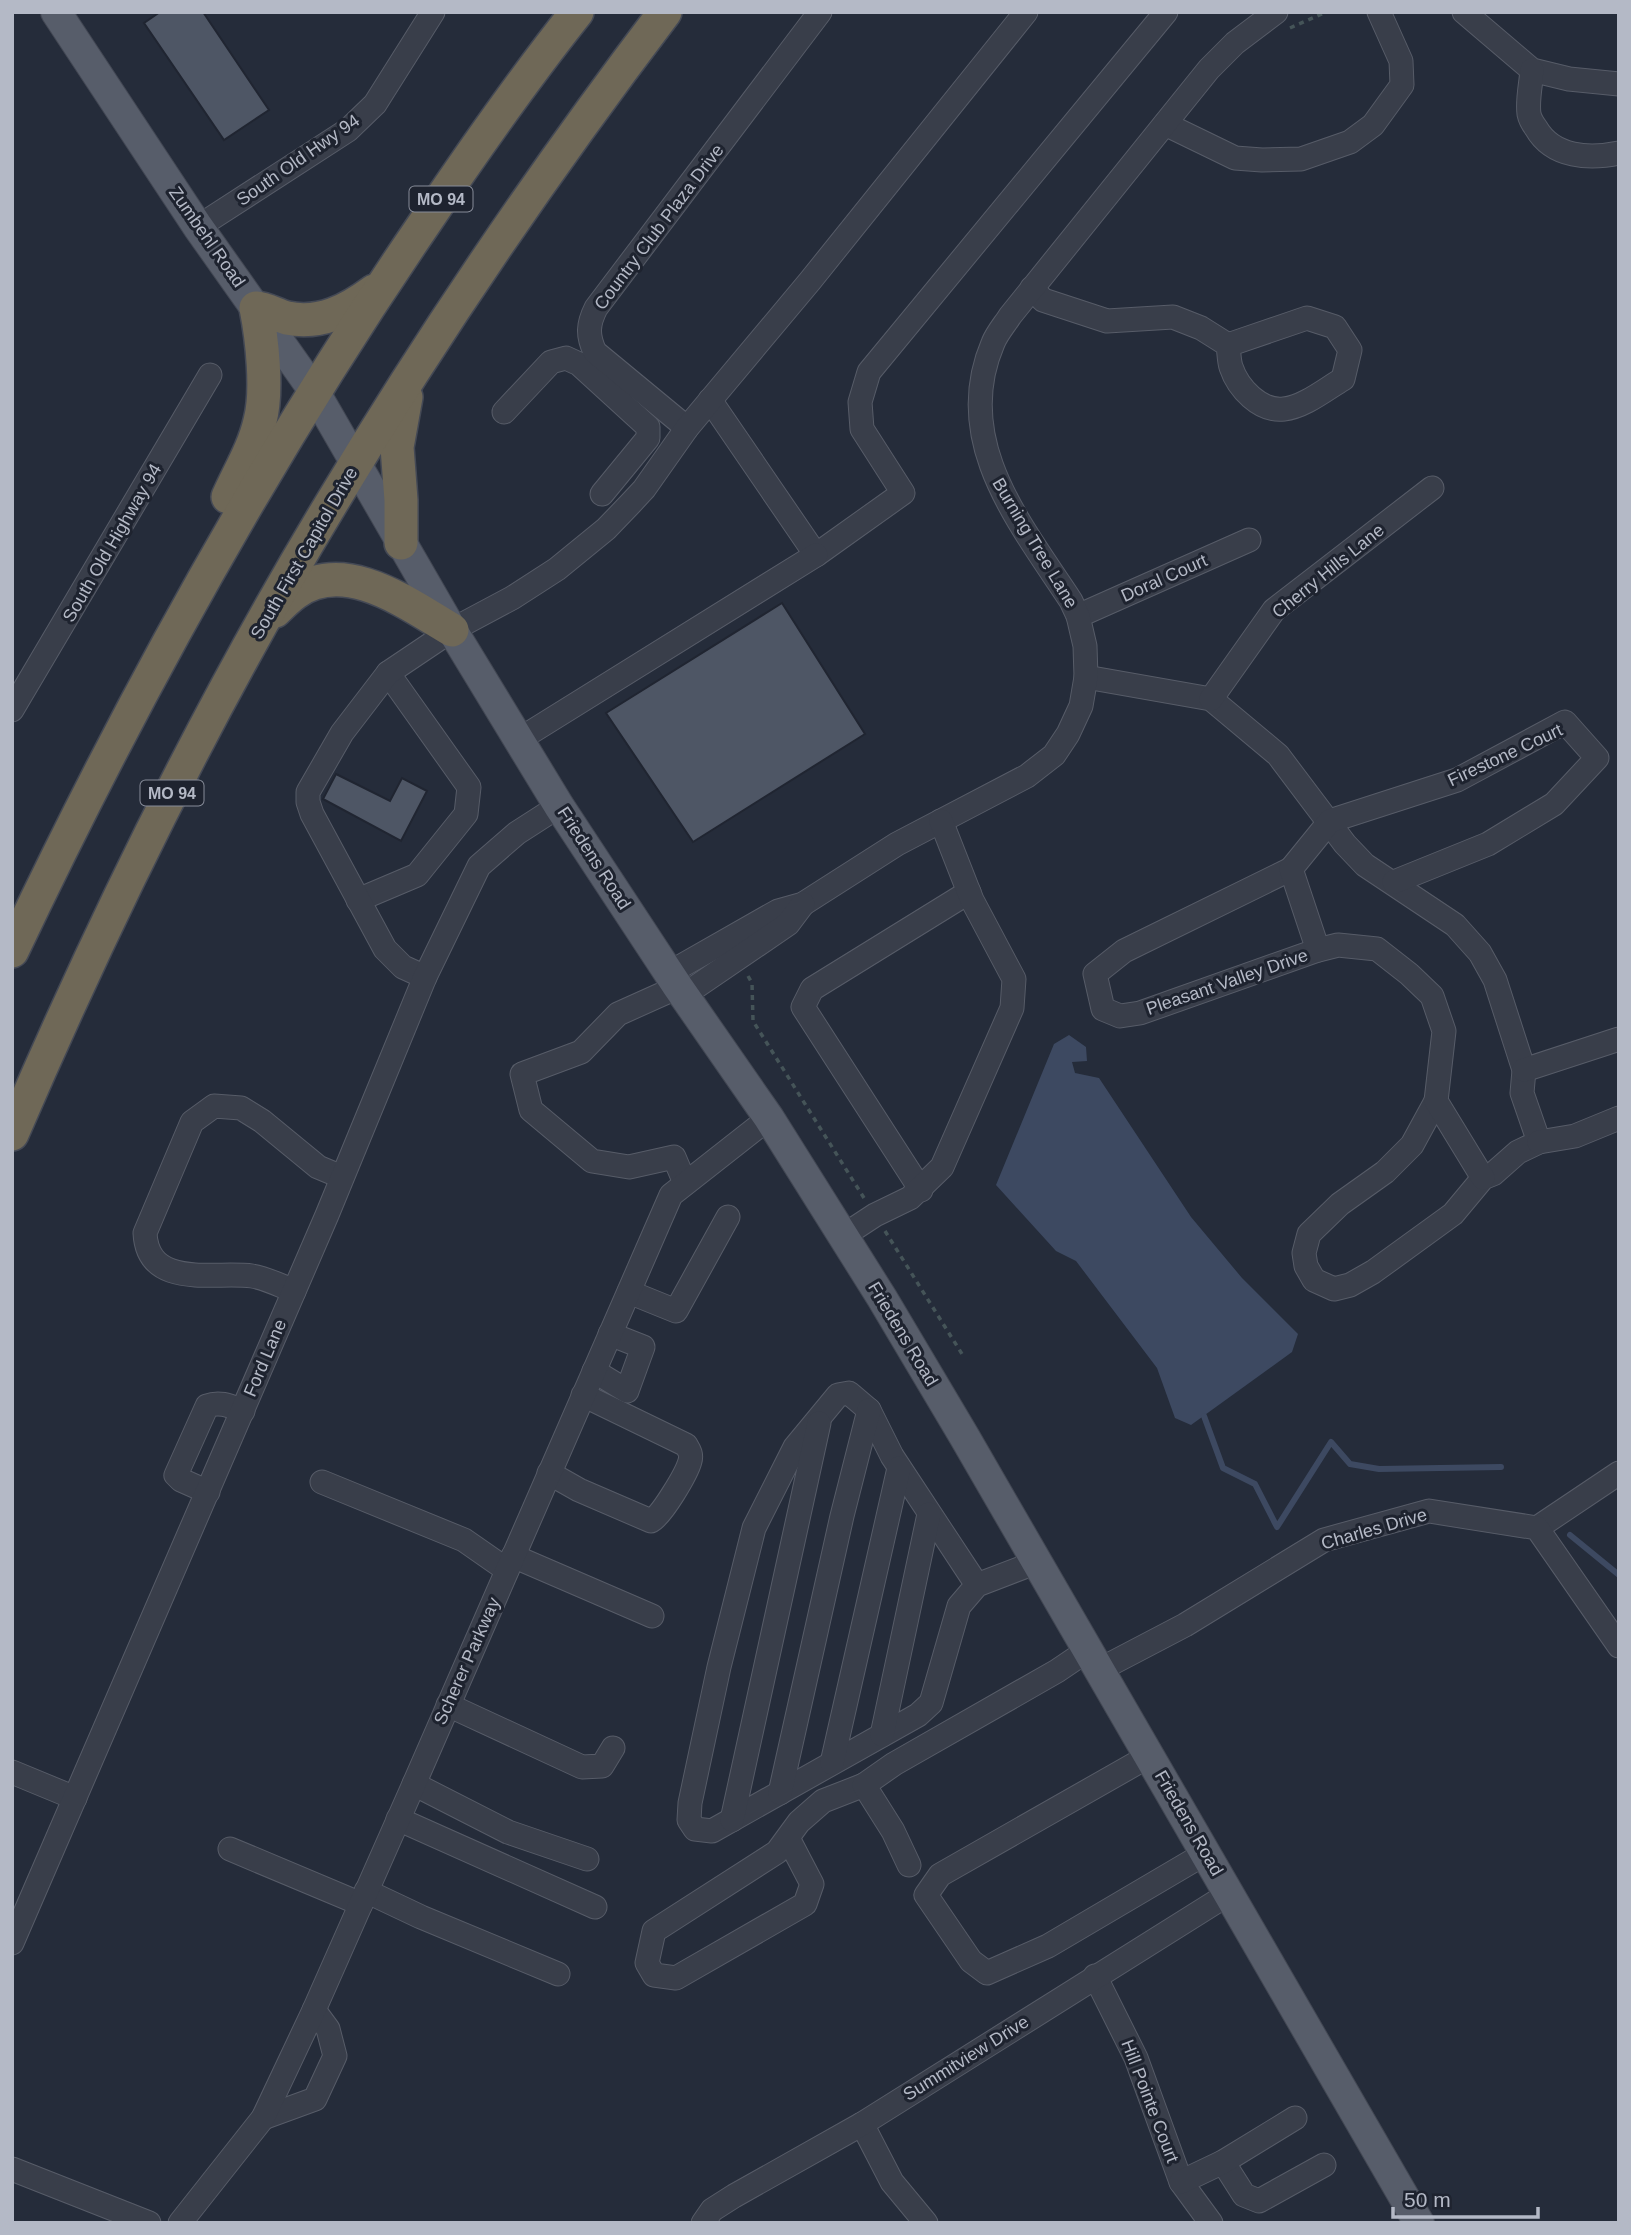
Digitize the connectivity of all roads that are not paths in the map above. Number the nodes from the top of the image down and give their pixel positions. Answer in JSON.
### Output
{"nodes":[{"id":1,"x":56,"y":12,"type":"edge"},
{"id":2,"x":433,"y":12,"type":"edge"},
{"id":3,"x":577,"y":12,"type":"edge"},
{"id":4,"x":664,"y":12,"type":"edge"},
{"id":5,"x":820,"y":12,"type":"edge"},
{"id":6,"x":1026,"y":12,"type":"edge"},
{"id":7,"x":1166,"y":12,"type":"edge"},
{"id":8,"x":1379,"y":12,"type":"edge"},
{"id":9,"x":1464,"y":12,"type":"edge"},
{"id":10,"x":1283,"y":20,"type":"edge"},
{"id":11,"x":1532,"y":70,"type":"junction"},
{"id":12,"x":1619,"y":84,"type":"edge"},
{"id":13,"x":1165,"y":124,"type":"junction"},
{"id":14,"x":1619,"y":153,"type":"edge"},
{"id":15,"x":198,"y":227,"type":"junction"},
{"id":16,"x":382,"y":286,"type":"junction"},
{"id":17,"x":1032,"y":288,"type":"junction"},
{"id":18,"x":256,"y":307,"type":"junction"},
{"id":19,"x":1228,"y":345,"type":"junction"},
{"id":20,"x":414,"y":371,"type":"junction"},
{"id":21,"x":210,"y":375,"type":"dead end"},
{"id":22,"x":314,"y":391,"type":"junction"},
{"id":23,"x":710,"y":400,"type":"junction"},
{"id":24,"x":504,"y":412,"type":"dead end"},
{"id":25,"x":687,"y":428,"type":"junction"},
{"id":26,"x":356,"y":464,"type":"junction"},
{"id":27,"x":1432,"y":488,"type":"dead end"},
{"id":28,"x":603,"y":494,"type":"dead end"},
{"id":29,"x":1250,"y":540,"type":"dead end"},
{"id":30,"x":401,"y":543,"type":"junction"},
{"id":31,"x":816,"y":555,"type":"junction"},
{"id":32,"x":215,"y":557,"type":"junction"},
{"id":33,"x":1078,"y":616,"type":"junction"},
{"id":34,"x":263,"y":622,"type":"junction"},
{"id":35,"x":452,"y":630,"type":"junction"},
{"id":36,"x":388,"y":673,"type":"junction"},
{"id":37,"x":1086,"y":677,"type":"junction"},
{"id":38,"x":1211,"y":699,"type":"junction"},
{"id":39,"x":12,"y":710,"type":"edge"},
{"id":40,"x":520,"y":739,"type":"junction"},
{"id":41,"x":559,"y":806,"type":"junction"},
{"id":42,"x":941,"y":821,"type":"junction"},
{"id":43,"x":1329,"y":821,"type":"junction"},
{"id":44,"x":1291,"y":869,"type":"junction"},
{"id":45,"x":1394,"y":882,"type":"junction"},
{"id":46,"x":969,"y":892,"type":"junction"},
{"id":47,"x":358,"y":900,"type":"junction"},
{"id":48,"x":1318,"y":950,"type":"junction"},
{"id":49,"x":12,"y":951,"type":"edge"},
{"id":50,"x":425,"y":977,"type":"junction"},
{"id":51,"x":677,"y":985,"type":"junction"},
{"id":52,"x":1619,"y":1039,"type":"edge"},
{"id":53,"x":1524,"y":1070,"type":"junction"},
{"id":54,"x":1436,"y":1101,"type":"junction"},
{"id":55,"x":769,"y":1118,"type":"junction"},
{"id":56,"x":1619,"y":1118,"type":"edge"},
{"id":57,"x":12,"y":1134,"type":"edge"},
{"id":58,"x":1539,"y":1142,"type":"junction"},
{"id":59,"x":342,"y":1177,"type":"junction"},
{"id":60,"x":1483,"y":1178,"type":"junction"},
{"id":61,"x":685,"y":1184,"type":"junction"},
{"id":62,"x":921,"y":1190,"type":"junction"},
{"id":63,"x":728,"y":1217,"type":"dead end"},
{"id":64,"x":843,"y":1236,"type":"junction"},
{"id":65,"x":294,"y":1291,"type":"junction"},
{"id":66,"x":629,"y":1292,"type":"junction"},
{"id":67,"x":610,"y":1334,"type":"junction"},
{"id":68,"x":594,"y":1371,"type":"junction"},
{"id":69,"x":583,"y":1395,"type":"junction"},
{"id":70,"x":869,"y":1410,"type":"junction"},
{"id":71,"x":243,"y":1411,"type":"junction"},
{"id":72,"x":820,"y":1416,"type":"junction"},
{"id":73,"x":900,"y":1468,"type":"junction"},
{"id":74,"x":549,"y":1473,"type":"junction"},
{"id":75,"x":1619,"y":1473,"type":"edge"},
{"id":76,"x":321,"y":1482,"type":"dead end"},
{"id":77,"x":208,"y":1492,"type":"junction"},
{"id":78,"x":929,"y":1514,"type":"junction"},
{"id":79,"x":1537,"y":1528,"type":"junction"},
{"id":80,"x":1037,"y":1562,"type":"junction"},
{"id":81,"x":510,"y":1563,"type":"junction"},
{"id":82,"x":977,"y":1585,"type":"junction"},
{"id":83,"x":652,"y":1616,"type":"dead end"},
{"id":84,"x":1619,"y":1646,"type":"edge"},
{"id":85,"x":1093,"y":1660,"type":"junction"},
{"id":86,"x":448,"y":1705,"type":"junction"},
{"id":87,"x":882,"y":1735,"type":"junction"},
{"id":88,"x":613,"y":1748,"type":"dead end"},
{"id":89,"x":1149,"y":1756,"type":"junction"},
{"id":90,"x":832,"y":1763,"type":"junction"},
{"id":91,"x":12,"y":1772,"type":"edge"},
{"id":92,"x":414,"y":1784,"type":"junction"},
{"id":93,"x":864,"y":1785,"type":"junction"},
{"id":94,"x":780,"y":1793,"type":"junction"},
{"id":95,"x":75,"y":1798,"type":"junction"},
{"id":96,"x":398,"y":1819,"type":"junction"},
{"id":97,"x":732,"y":1820,"type":"junction"},
{"id":98,"x":788,"y":1838,"type":"junction"},
{"id":99,"x":230,"y":1849,"type":"dead end"},
{"id":100,"x":1206,"y":1853,"type":"junction"},
{"id":101,"x":587,"y":1859,"type":"dead end"},
{"id":102,"x":909,"y":1865,"type":"dead end"},
{"id":103,"x":1230,"y":1893,"type":"junction"},
{"id":104,"x":363,"y":1898,"type":"junction"},
{"id":105,"x":595,"y":1907,"type":"dead end"},
{"id":106,"x":12,"y":1943,"type":"edge"},
{"id":107,"x":558,"y":1974,"type":"dead end"},
{"id":108,"x":1095,"y":1976,"type":"junction"},
{"id":109,"x":314,"y":2011,"type":"junction"},
{"id":110,"x":263,"y":2118,"type":"junction"},
{"id":111,"x":1295,"y":2118,"type":"dead end"},
{"id":112,"x":862,"y":2124,"type":"junction"},
{"id":113,"x":1223,"y":2162,"type":"junction"},
{"id":114,"x":1324,"y":2165,"type":"dead end"},
{"id":115,"x":12,"y":2169,"type":"edge"},
{"id":116,"x":1181,"y":2182,"type":"junction"},
{"id":117,"x":149,"y":2223,"type":"edge"},
{"id":118,"x":180,"y":2223,"type":"edge"},
{"id":119,"x":703,"y":2223,"type":"edge"},
{"id":120,"x":926,"y":2223,"type":"edge"},
{"id":121,"x":1211,"y":2223,"type":"edge"},
{"id":122,"x":1419,"y":2223,"type":"edge"}],
"edges":[{"from":1,"to":15,"type":"main road","name":"Zumbehl Road"},
{"from":2,"to":15,"type":"street","name":"South Old Hwy 94"},
{"from":3,"to":16,"type":"highway","number":"MO 94"},
{"from":4,"to":20,"type":"highway","name":"South First Capitol Drive","number":"MO 94"},
{"from":5,"to":25,"type":"street","name":"Country Club Plaza Drive"},
{"from":6,"to":23,"type":"street"},
{"from":7,"to":31,"type":"street"},
{"from":8,"to":13,"type":"street"},
{"from":9,"to":11,"type":"street"},
{"from":10,"to":13,"type":"street","name":"Burning Tree Lane"},
{"from":11,"to":12,"type":"street"},
{"from":11,"to":14,"type":"street"},
{"from":13,"to":17,"type":"street","name":"Burning Tree Lane"},
{"from":15,"to":18,"type":"main road","name":"Zumbehl Road"},
{"from":16,"to":18,"type":"highway"},
{"from":16,"to":22,"type":"highway","number":"MO 94"},
{"from":17,"to":19,"type":"street"},
{"from":17,"to":33,"type":"street","name":"Burning Tree Lane"},
{"from":18,"to":22,"type":"main road","name":"Zumbehl Road"},
{"from":18,"to":32,"type":"highway"},
{"from":19,"to":19,"type":"street"},
{"from":20,"to":26,"type":"highway","name":"South First Capitol Drive","number":"MO 94"},
{"from":20,"to":30,"type":"highway"},
{"from":21,"to":39,"type":"street","name":"South Old Highway 94"},
{"from":22,"to":26,"type":"main road","name":"Zumbehl Road"},
{"from":22,"to":32,"type":"highway","number":"MO 94"},
{"from":23,"to":25,"type":"street"},
{"from":23,"to":31,"type":"street"},
{"from":24,"to":28,"type":"street"},
{"from":25,"to":35,"type":"street"},
{"from":26,"to":30,"type":"main road","name":"Friedens Road"},
{"from":26,"to":34,"type":"highway","name":"South First Capitol Drive","number":"MO 94"},
{"from":27,"to":38,"type":"street","name":"Cherry Hills Lane"},
{"from":29,"to":33,"type":"street","name":"Doral Court"},
{"from":30,"to":35,"type":"main road","name":"Friedens Road"},
{"from":31,"to":40,"type":"street"},
{"from":32,"to":49,"type":"highway","number":"MO 94"},
{"from":33,"to":37,"type":"street","name":"Burning Tree Lane"},
{"from":34,"to":35,"type":"highway"},
{"from":34,"to":57,"type":"highway","name":"South First Capitol Drive","number":"MO 94"},
{"from":35,"to":36,"type":"street"},
{"from":35,"to":40,"type":"main road","name":"Friedens Road"},
{"from":36,"to":47,"type":"street"},
{"from":36,"to":47,"type":"street"},
{"from":37,"to":38,"type":"street"},
{"from":37,"to":42,"type":"street","name":"Burning Tree Lane"},
{"from":38,"to":43,"type":"street"},
{"from":40,"to":41,"type":"main road","name":"Friedens Road"},
{"from":41,"to":50,"type":"street","name":"Ford Lane"},
{"from":41,"to":51,"type":"main road","name":"Friedens Road"},
{"from":42,"to":46,"type":"street"},
{"from":42,"to":51,"type":"street","name":"Burning Tree Lane"},
{"from":43,"to":44,"type":"street","name":"Pleasant Valley Drive"},
{"from":43,"to":45,"type":"street"},
{"from":43,"to":45,"type":"street","name":"Firestone Court"},
{"from":44,"to":48,"type":"street","name":"Pleasant Valley Drive"},
{"from":44,"to":48,"type":"street","name":"Pleasant Valley Drive"},
{"from":45,"to":53,"type":"street"},
{"from":46,"to":62,"type":"street"},
{"from":46,"to":62,"type":"street"},
{"from":47,"to":50,"type":"street"},
{"from":48,"to":54,"type":"street","name":"Pleasant Valley Drive"},
{"from":50,"to":59,"type":"street","name":"Ford Lane"},
{"from":51,"to":55,"type":"main road","name":"Friedens Road"},
{"from":51,"to":61,"type":"street","name":"Burning Tree Lane"},
{"from":52,"to":53,"type":"street"},
{"from":53,"to":58,"type":"street"},
{"from":54,"to":60,"type":"street"},
{"from":54,"to":60,"type":"street","name":"Pleasant Valley Drive"},
{"from":55,"to":61,"type":"street","name":"Scherer Parkway"},
{"from":55,"to":64,"type":"main road","name":"Friedens Road"},
{"from":56,"to":58,"type":"street"},
{"from":58,"to":60,"type":"street","name":"Pleasant Valley Drive"},
{"from":59,"to":65,"type":"street","name":"Ford Lane"},
{"from":59,"to":65,"type":"street"},
{"from":61,"to":66,"type":"street","name":"Scherer Parkway"},
{"from":62,"to":64,"type":"street"},
{"from":63,"to":66,"type":"street"},
{"from":64,"to":80,"type":"main road","name":"Friedens Road"},
{"from":65,"to":71,"type":"street","name":"Ford Lane"},
{"from":66,"to":67,"type":"street","name":"Scherer Parkway"},
{"from":67,"to":68,"type":"street","name":"Scherer Parkway"},
{"from":67,"to":68,"type":"street"},
{"from":68,"to":69,"type":"street","name":"Scherer Parkway"},
{"from":69,"to":74,"type":"street","name":"Scherer Parkway"},
{"from":69,"to":74,"type":"street"},
{"from":70,"to":72,"type":"street"},
{"from":70,"to":73,"type":"street"},
{"from":70,"to":94,"type":"street"},
{"from":71,"to":77,"type":"street","name":"Ford Lane"},
{"from":71,"to":77,"type":"street"},
{"from":72,"to":97,"type":"street"},
{"from":72,"to":97,"type":"street"},
{"from":73,"to":78,"type":"street"},
{"from":73,"to":90,"type":"street"},
{"from":74,"to":81,"type":"street","name":"Scherer Parkway"},
{"from":75,"to":79,"type":"street"},
{"from":76,"to":81,"type":"street"},
{"from":77,"to":95,"type":"street","name":"Ford Lane"},
{"from":78,"to":82,"type":"street"},
{"from":78,"to":87,"type":"street"},
{"from":79,"to":84,"type":"street"},
{"from":79,"to":85,"type":"street","name":"Charles Drive"},
{"from":80,"to":82,"type":"street"},
{"from":80,"to":85,"type":"main road","name":"Friedens Road"},
{"from":81,"to":83,"type":"street"},
{"from":81,"to":86,"type":"street","name":"Scherer Parkway"},
{"from":82,"to":87,"type":"street"},
{"from":85,"to":89,"type":"main road","name":"Friedens Road"},
{"from":85,"to":93,"type":"street","name":"Charles Drive"},
{"from":86,"to":88,"type":"street"},
{"from":86,"to":92,"type":"street","name":"Scherer Parkway"},
{"from":87,"to":90,"type":"street"},
{"from":89,"to":100,"type":"main road","name":"Friedens Road"},
{"from":89,"to":100,"type":"street"},
{"from":90,"to":94,"type":"street"},
{"from":91,"to":95,"type":"street"},
{"from":92,"to":96,"type":"street","name":"Scherer Parkway"},
{"from":92,"to":101,"type":"street"},
{"from":93,"to":98,"type":"street","name":"Charles Drive"},
{"from":93,"to":102,"type":"street"},
{"from":94,"to":97,"type":"street"},
{"from":95,"to":106,"type":"street","name":"Ford Lane"},
{"from":96,"to":104,"type":"street","name":"Scherer Parkway"},
{"from":96,"to":105,"type":"street"},
{"from":98,"to":98,"type":"street","name":"Charles Drive"},
{"from":99,"to":104,"type":"street"},
{"from":100,"to":103,"type":"main road","name":"Friedens Road"},
{"from":103,"to":108,"type":"street","name":"Summitview Drive"},
{"from":103,"to":122,"type":"main road","name":"Friedens Road"},
{"from":104,"to":107,"type":"street"},
{"from":104,"to":109,"type":"street","name":"Scherer Parkway"},
{"from":108,"to":112,"type":"street","name":"Summitview Drive"},
{"from":108,"to":116,"type":"street","name":"Hill Pointe Court"},
{"from":109,"to":110,"type":"street","name":"Scherer Parkway"},
{"from":109,"to":110,"type":"street"},
{"from":110,"to":118,"type":"street","name":"Scherer Parkway"},
{"from":111,"to":113,"type":"street"},
{"from":112,"to":119,"type":"street","name":"Summitview Drive"},
{"from":112,"to":120,"type":"street"},
{"from":113,"to":114,"type":"street"},
{"from":113,"to":116,"type":"street"},
{"from":115,"to":117,"type":"street"},
{"from":116,"to":121,"type":"street","name":"Hill Pointe Court"}]}
